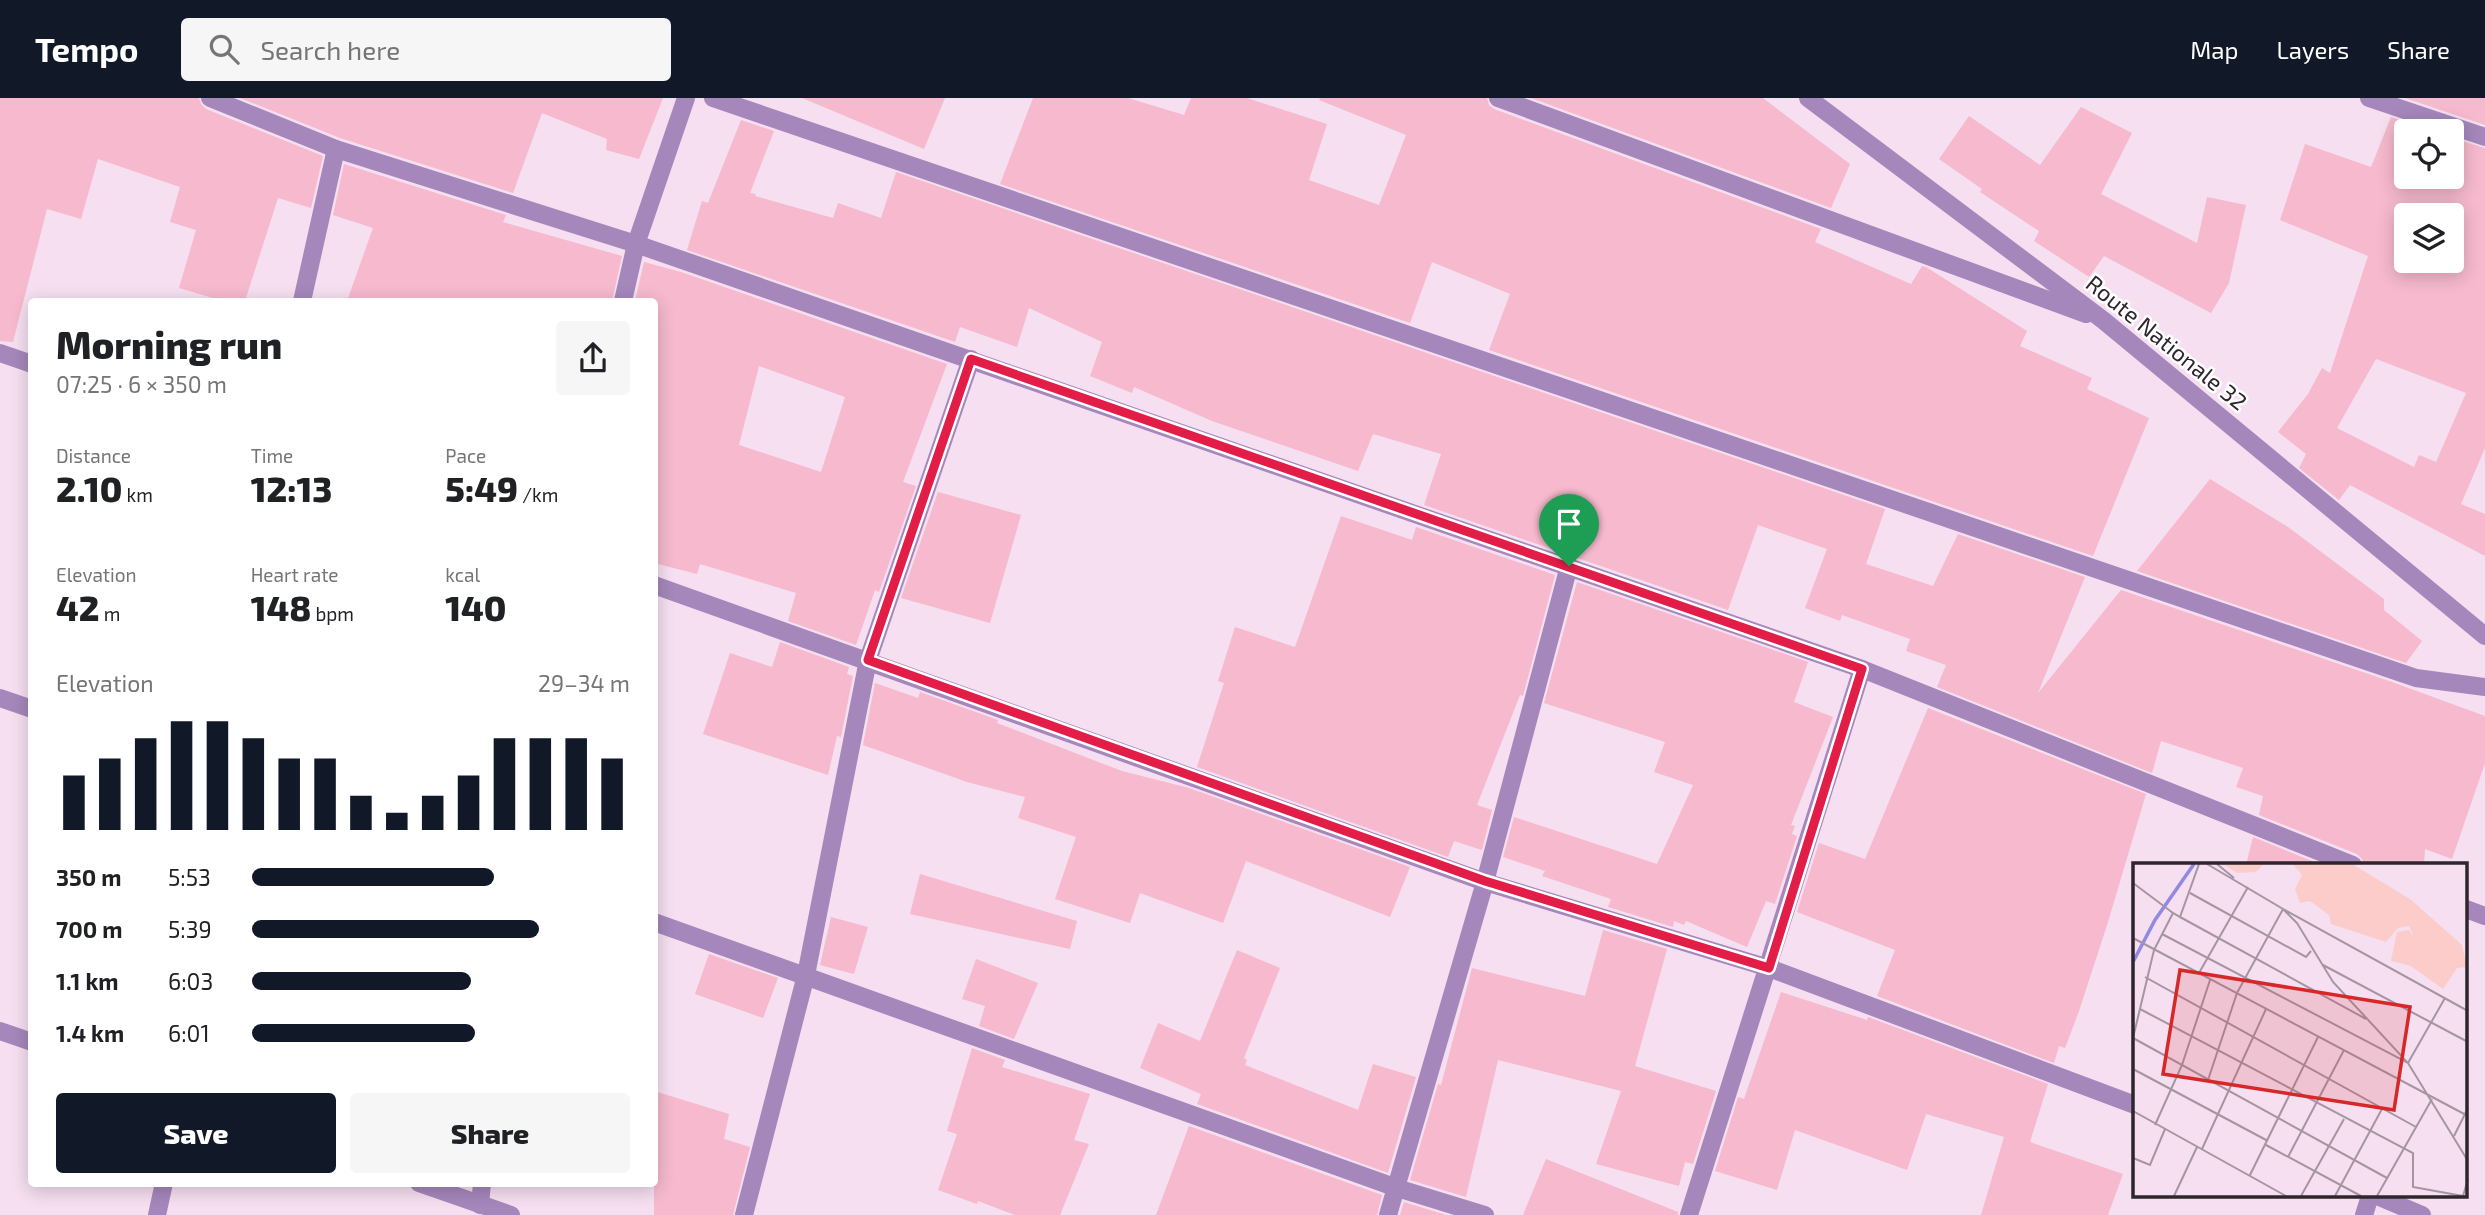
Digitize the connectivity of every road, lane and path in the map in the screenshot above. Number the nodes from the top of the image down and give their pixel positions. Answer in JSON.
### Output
{"nodes":[{"id":1,"x":210,"y":98,"type":"edge"},
{"id":2,"x":686,"y":98,"type":"edge"},
{"id":3,"x":713,"y":98,"type":"edge"},
{"id":4,"x":1498,"y":98,"type":"edge"},
{"id":5,"x":1808,"y":98,"type":"edge"},
{"id":6,"x":2369,"y":98,"type":"edge"},
{"id":7,"x":2485,"y":137,"type":"edge"},
{"id":8,"x":335,"y":149,"type":"junction"},
{"id":9,"x":636,"y":244,"type":"junction"},
{"id":10,"x":303,"y":298,"type":"edge"},
{"id":11,"x":624,"y":298,"type":"edge"},
{"id":12,"x":2103,"y":320,"type":"junction"},
{"id":13,"x":0,"y":353,"type":"edge"},
{"id":14,"x":971,"y":359,"type":"junction"},
{"id":15,"x":28,"y":363,"type":"edge"},
{"id":16,"x":1569,"y":566,"type":"junction"},
{"id":17,"x":658,"y":586,"type":"edge"},
{"id":18,"x":2485,"y":636,"type":"edge"},
{"id":19,"x":868,"y":660,"type":"junction"},
{"id":20,"x":1862,"y":669,"type":"junction"},
{"id":21,"x":2485,"y":687,"type":"edge"},
{"id":22,"x":0,"y":698,"type":"edge"},
{"id":23,"x":28,"y":708,"type":"edge"},
{"id":24,"x":2348,"y":863,"type":"edge"},
{"id":25,"x":1485,"y":881,"type":"junction"},
{"id":26,"x":2468,"y":910,"type":"edge"},
{"id":27,"x":2485,"y":916,"type":"edge"},
{"id":28,"x":658,"y":923,"type":"edge"},
{"id":29,"x":1769,"y":968,"type":"junction"},
{"id":30,"x":806,"y":975,"type":"junction"},
{"id":31,"x":0,"y":1031,"type":"edge"},
{"id":32,"x":28,"y":1041,"type":"edge"},
{"id":33,"x":2133,"y":1104,"type":"edge"},
{"id":34,"x":163,"y":1187,"type":"edge"},
{"id":35,"x":430,"y":1187,"type":"edge"},
{"id":36,"x":482,"y":1187,"type":"edge"},
{"id":37,"x":1397,"y":1188,"type":"junction"},
{"id":38,"x":2369,"y":1198,"type":"edge"},
{"id":39,"x":2382,"y":1198,"type":"edge"},
{"id":40,"x":480,"y":1205,"type":"junction"},
{"id":41,"x":157,"y":1215,"type":"edge"},
{"id":42,"x":511,"y":1215,"type":"edge"},
{"id":43,"x":744,"y":1215,"type":"edge"},
{"id":44,"x":1388,"y":1215,"type":"edge"},
{"id":45,"x":1485,"y":1215,"type":"edge"},
{"id":46,"x":1689,"y":1215,"type":"edge"},
{"id":47,"x":2364,"y":1215,"type":"edge"},
{"id":48,"x":2422,"y":1215,"type":"edge"}],
"edges":[{"from":1,"to":8,"type":"street"},
{"from":2,"to":9,"type":"street"},
{"from":3,"to":21,"type":"street"},
{"from":4,"to":12,"type":"street"},
{"from":5,"to":12,"type":"street","name":"Route Nationale 32"},
{"from":6,"to":7,"type":"street"},
{"from":8,"to":9,"type":"street"},
{"from":8,"to":10,"type":"street"},
{"from":9,"to":11,"type":"street"},
{"from":9,"to":14,"type":"street"},
{"from":12,"to":18,"type":"street","name":"Route Nationale 32"},
{"from":13,"to":15,"type":"street"},
{"from":14,"to":16,"type":"street"},
{"from":14,"to":19,"type":"street"},
{"from":16,"to":20,"type":"street"},
{"from":16,"to":25,"type":"street"},
{"from":17,"to":19,"type":"street"},
{"from":19,"to":25,"type":"street"},
{"from":19,"to":30,"type":"street"},
{"from":20,"to":24,"type":"street"},
{"from":20,"to":29,"type":"street"},
{"from":22,"to":23,"type":"street"},
{"from":25,"to":29,"type":"street"},
{"from":25,"to":37,"type":"street"},
{"from":26,"to":27,"type":"street"},
{"from":28,"to":30,"type":"street"},
{"from":29,"to":33,"type":"street"},
{"from":29,"to":46,"type":"street"},
{"from":30,"to":37,"type":"street"},
{"from":30,"to":43,"type":"street"},
{"from":31,"to":32,"type":"street"},
{"from":34,"to":41,"type":"street"},
{"from":35,"to":40,"type":"street"},
{"from":36,"to":40,"type":"street"},
{"from":37,"to":44,"type":"street"},
{"from":37,"to":45,"type":"street"},
{"from":38,"to":47,"type":"street"},
{"from":39,"to":48,"type":"street"},
{"from":40,"to":42,"type":"street"}]}
